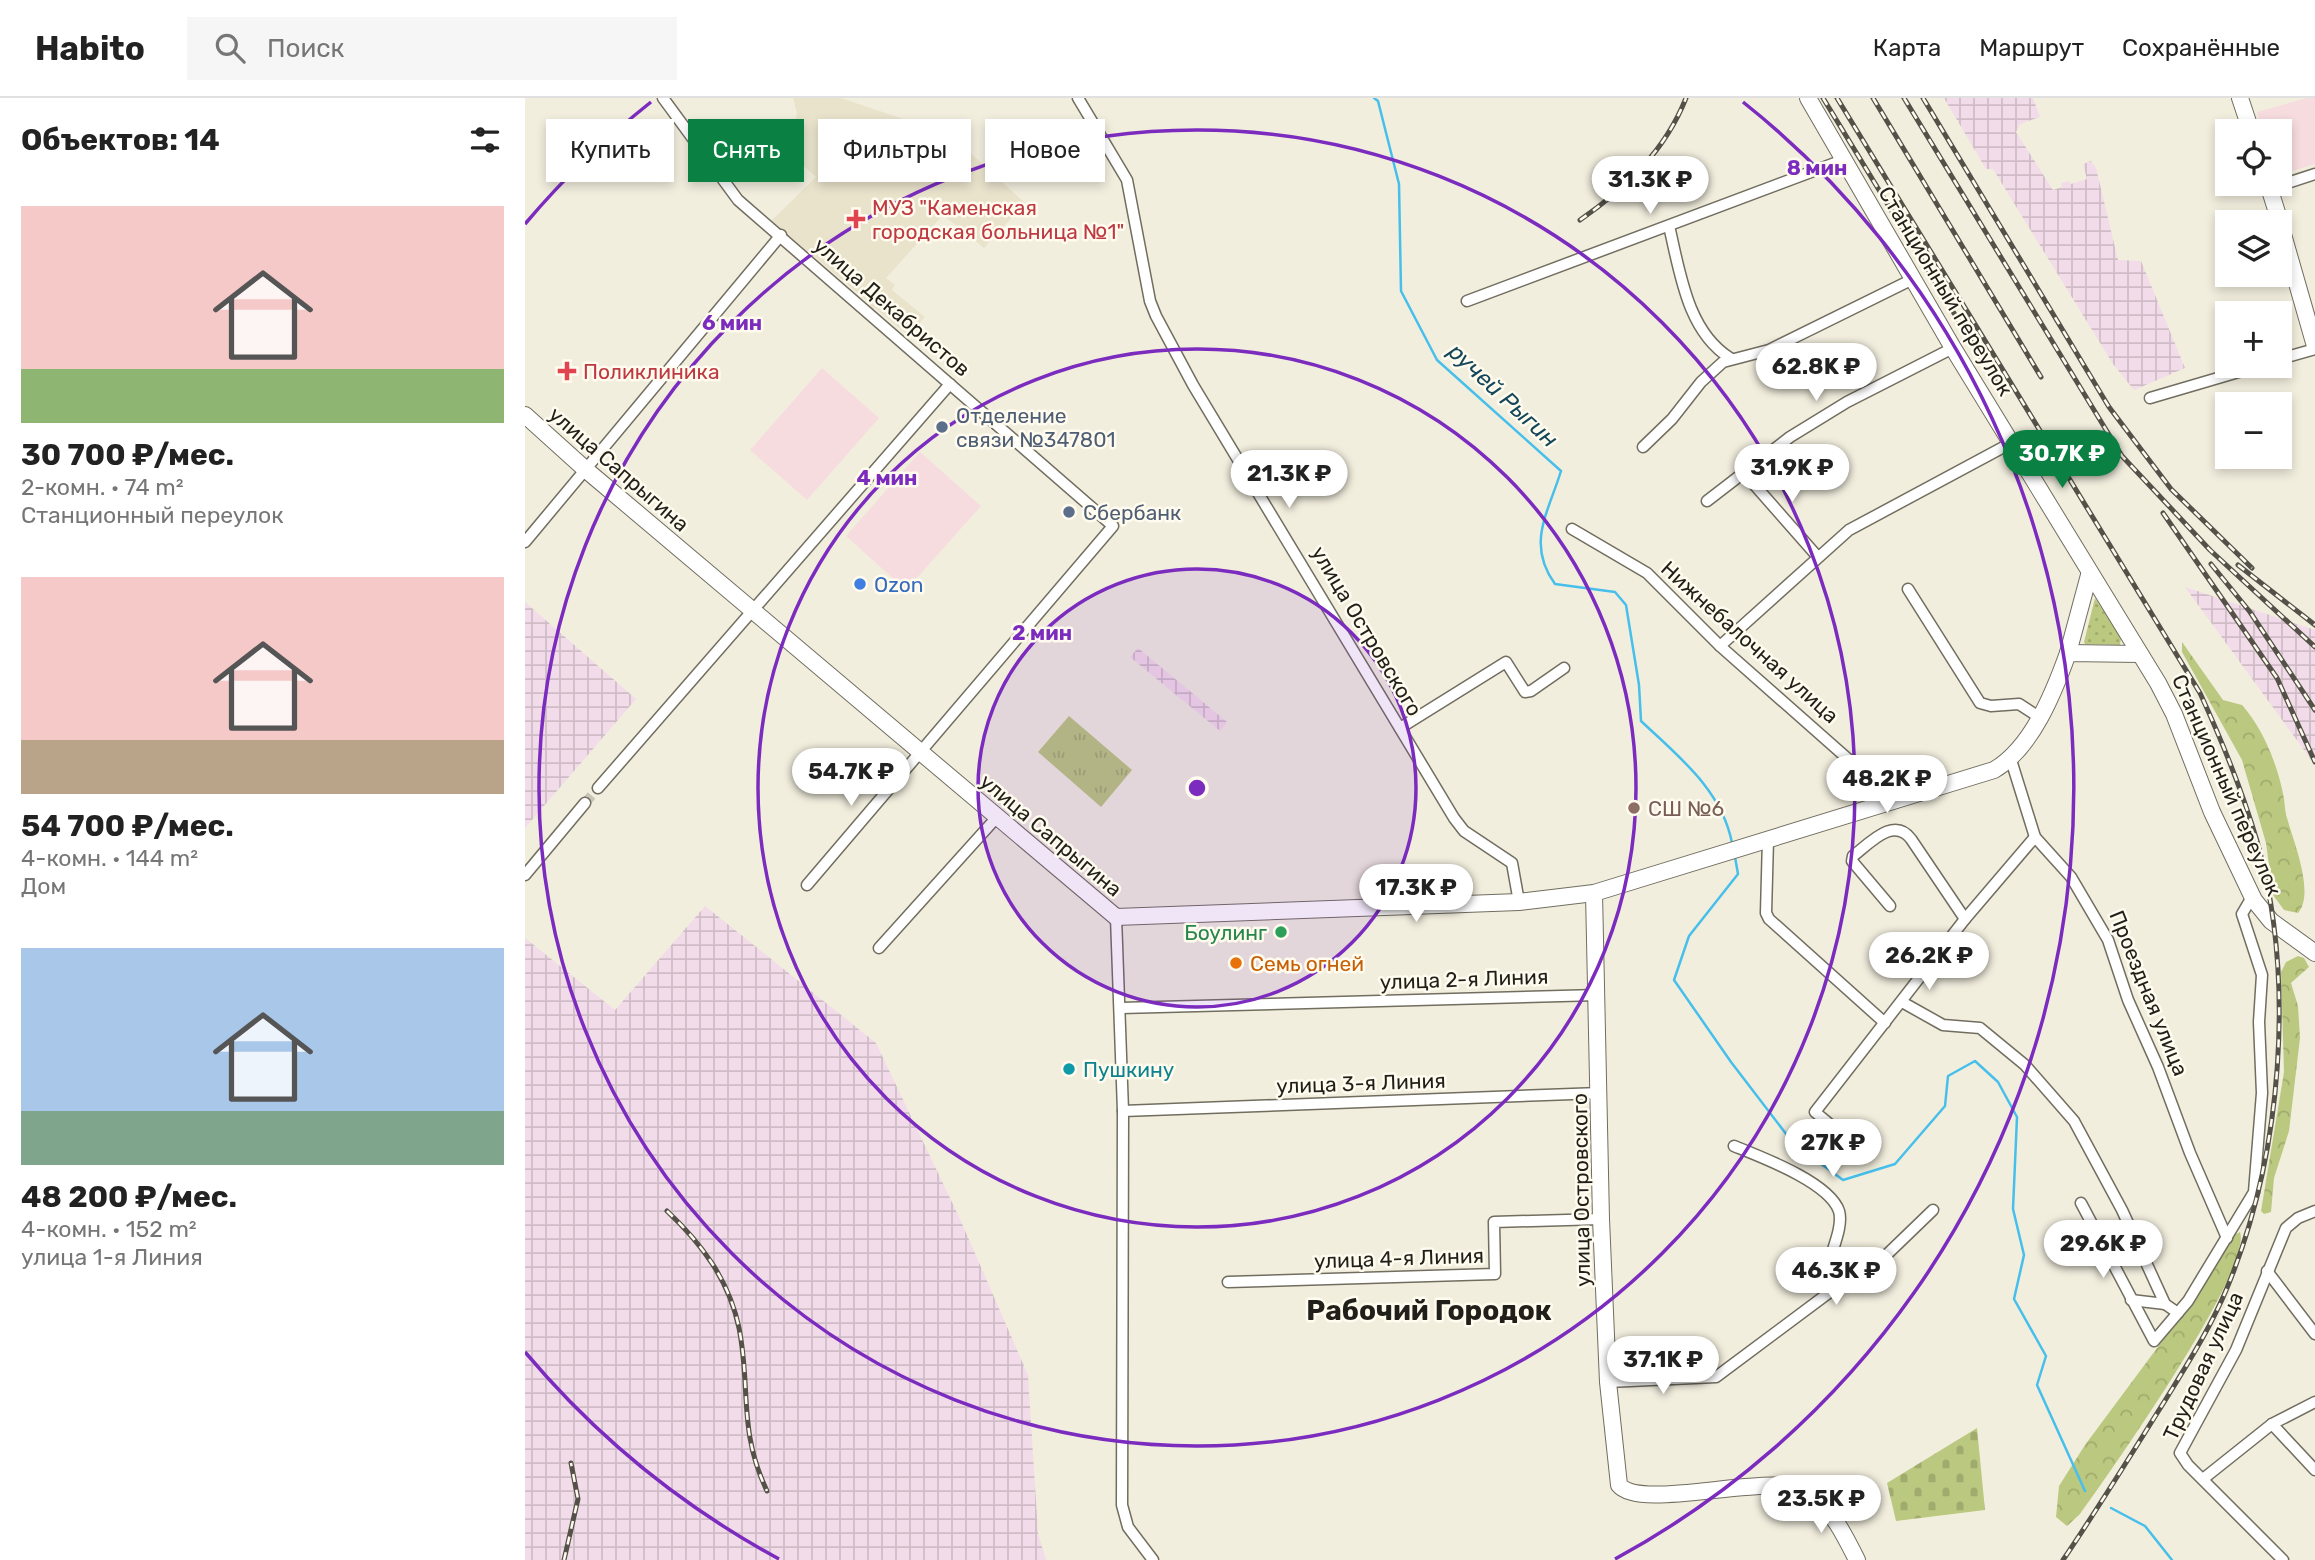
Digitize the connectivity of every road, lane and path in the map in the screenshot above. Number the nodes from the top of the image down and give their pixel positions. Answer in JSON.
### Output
{"nodes":[{"id":1,"x":663,"y":98,"type":"edge"},
{"id":2,"x":1078,"y":98,"type":"edge"},
{"id":3,"x":1808,"y":98,"type":"edge"},
{"id":4,"x":2240,"y":98,"type":"edge"},
{"id":5,"x":2247,"y":119,"type":"edge"},
{"id":6,"x":1843,"y":160,"type":"junction"},
{"id":7,"x":2315,"y":174,"type":"edge"},
{"id":8,"x":2292,"y":180,"type":"edge"},
{"id":9,"x":1669,"y":226,"type":"junction"},
{"id":10,"x":781,"y":235,"type":"junction"},
{"id":11,"x":2292,"y":266,"type":"edge"},
{"id":12,"x":1913,"y":279,"type":"junction"},
{"id":13,"x":1468,"y":301,"type":"dead end"},
{"id":14,"x":1953,"y":348,"type":"junction"},
{"id":15,"x":2315,"y":348,"type":"edge"},
{"id":16,"x":2292,"y":355,"type":"edge"},
{"id":17,"x":1730,"y":358,"type":"junction"},
{"id":18,"x":2218,"y":378,"type":"edge"},
{"id":19,"x":950,"y":384,"type":"junction"},
{"id":20,"x":2150,"y":398,"type":"dead end"},
{"id":21,"x":525,"y":415,"type":"edge"},
{"id":22,"x":2013,"y":442,"type":"junction"},
{"id":23,"x":1643,"y":447,"type":"dead end"},
{"id":24,"x":585,"y":469,"type":"junction"},
{"id":25,"x":1744,"y":473,"type":"junction"},
{"id":26,"x":1707,"y":502,"type":"dead end"},
{"id":27,"x":1572,"y":528,"type":"dead end"},
{"id":28,"x":525,"y":542,"type":"edge"},
{"id":29,"x":1817,"y":555,"type":"junction"},
{"id":30,"x":2089,"y":575,"type":"junction"},
{"id":31,"x":1908,"y":589,"type":"dead end"},
{"id":32,"x":753,"y":611,"type":"junction"},
{"id":33,"x":1720,"y":646,"type":"junction"},
{"id":34,"x":2068,"y":653,"type":"junction"},
{"id":35,"x":2140,"y":654,"type":"junction"},
{"id":36,"x":1564,"y":668,"type":"dead end"},
{"id":37,"x":2039,"y":717,"type":"junction"},
{"id":38,"x":1400,"y":728,"type":"junction"},
{"id":39,"x":920,"y":752,"type":"junction"},
{"id":40,"x":2011,"y":760,"type":"junction"},
{"id":41,"x":598,"y":788,"type":"tunnel mouth"},
{"id":42,"x":585,"y":803,"type":"tunnel mouth"},
{"id":43,"x":1880,"y":805,"type":"junction"},
{"id":44,"x":997,"y":817,"type":"junction"},
{"id":45,"x":2035,"y":837,"type":"junction"},
{"id":46,"x":1761,"y":841,"type":"junction"},
{"id":47,"x":525,"y":875,"type":"edge"},
{"id":48,"x":807,"y":884,"type":"dead end"},
{"id":49,"x":1594,"y":893,"type":"junction"},
{"id":50,"x":2252,"y":897,"type":"junction"},
{"id":51,"x":1519,"y":902,"type":"junction"},
{"id":52,"x":1889,"y":906,"type":"dead end"},
{"id":53,"x":1116,"y":917,"type":"junction"},
{"id":54,"x":1965,"y":919,"type":"junction"},
{"id":55,"x":879,"y":948,"type":"dead end"},
{"id":56,"x":2315,"y":953,"type":"edge"},
{"id":57,"x":1598,"y":995,"type":"junction"},
{"id":58,"x":1902,"y":1002,"type":"junction"},
{"id":59,"x":1121,"y":1008,"type":"junction"},
{"id":60,"x":1885,"y":1023,"type":"junction"},
{"id":61,"x":1600,"y":1093,"type":"junction"},
{"id":62,"x":1123,"y":1111,"type":"junction"},
{"id":63,"x":1855,"y":1144,"type":"dead end"},
{"id":64,"x":1734,"y":1146,"type":"dead end"},
{"id":65,"x":2081,"y":1203,"type":"dead end"},
{"id":66,"x":1933,"y":1210,"type":"dead end"},
{"id":67,"x":2315,"y":1211,"type":"edge"},
{"id":68,"x":1601,"y":1219,"type":"junction"},
{"id":69,"x":2228,"y":1238,"type":"junction"},
{"id":70,"x":2267,"y":1271,"type":"junction"},
{"id":71,"x":1846,"y":1280,"type":"junction"},
{"id":72,"x":1229,"y":1282,"type":"dead end"},
{"id":73,"x":2131,"y":1300,"type":"junction"},
{"id":74,"x":2165,"y":1304,"type":"junction"},
{"id":75,"x":2178,"y":1313,"type":"junction"},
{"id":76,"x":2315,"y":1334,"type":"edge"},
{"id":77,"x":1608,"y":1382,"type":"junction"},
{"id":78,"x":2315,"y":1402,"type":"edge"},
{"id":79,"x":2272,"y":1424,"type":"junction"},
{"id":80,"x":2315,"y":1470,"type":"edge"},
{"id":81,"x":2203,"y":1479,"type":"junction"},
{"id":82,"x":1153,"y":1560,"type":"edge"},
{"id":83,"x":1857,"y":1560,"type":"edge"},
{"id":84,"x":2283,"y":1560,"type":"edge"}],
"edges":[{"from":1,"to":10,"type":"street","name":"улица Декабристов"},
{"from":2,"to":38,"type":"street","name":"улица Островского"},
{"from":3,"to":6,"type":"street","name":"Станционный переулок"},
{"from":4,"to":5,"type":"street"},
{"from":6,"to":9,"type":"street"},
{"from":6,"to":12,"type":"street","name":"Станционный переулок"},
{"from":7,"to":8,"type":"street"},
{"from":9,"to":13,"type":"street"},
{"from":9,"to":17,"type":"street"},
{"from":10,"to":19,"type":"street","name":"улица Декабристов"},
{"from":10,"to":24,"type":"street"},
{"from":11,"to":15,"type":"street"},
{"from":12,"to":14,"type":"street","name":"Станционный переулок"},
{"from":12,"to":17,"type":"street"},
{"from":14,"to":22,"type":"street","name":"Станционный переулок"},
{"from":14,"to":25,"type":"street"},
{"from":15,"to":16,"type":"street"},
{"from":17,"to":23,"type":"street"},
{"from":18,"to":20,"type":"street"},
{"from":19,"to":32,"type":"street"},
{"from":19,"to":39,"type":"street","name":"улица Декабристов"},
{"from":21,"to":24,"type":"street","name":"улица Сапрыгина"},
{"from":22,"to":29,"type":"street"},
{"from":22,"to":30,"type":"street","name":"Станционный переулок"},
{"from":24,"to":28,"type":"street"},
{"from":24,"to":32,"type":"street","name":"улица Сапрыгина"},
{"from":25,"to":26,"type":"street"},
{"from":25,"to":29,"type":"street"},
{"from":27,"to":33,"type":"street","name":"Нижнебалочная улица"},
{"from":29,"to":33,"type":"street"},
{"from":30,"to":34,"type":"street"},
{"from":30,"to":35,"type":"street","name":"Станционный переулок"},
{"from":31,"to":37,"type":"street"},
{"from":32,"to":39,"type":"street","name":"улица Сапрыгина"},
{"from":32,"to":41,"type":"street"},
{"from":33,"to":43,"type":"street","name":"Нижнебалочная улица"},
{"from":34,"to":35,"type":"street"},
{"from":34,"to":37,"type":"street"},
{"from":35,"to":50,"type":"street","name":"Станционный переулок"},
{"from":36,"to":38,"type":"street"},
{"from":37,"to":40,"type":"street"},
{"from":38,"to":51,"type":"street","name":"улица Островского"},
{"from":39,"to":44,"type":"street","name":"улица Сапрыгина"},
{"from":39,"to":48,"type":"street"},
{"from":40,"to":43,"type":"street"},
{"from":40,"to":45,"type":"street","name":"Проездная улица"},
{"from":42,"to":47,"type":"street"},
{"from":43,"to":46,"type":"street"},
{"from":44,"to":53,"type":"street","name":"улица Сапрыгина"},
{"from":44,"to":55,"type":"street"},
{"from":45,"to":54,"type":"street"},
{"from":45,"to":69,"type":"street","name":"Проездная улица"},
{"from":46,"to":49,"type":"street"},
{"from":46,"to":60,"type":"street"},
{"from":49,"to":51,"type":"street"},
{"from":49,"to":57,"type":"street","name":"улица Островского"},
{"from":50,"to":56,"type":"street","name":"Станционный переулок"},
{"from":50,"to":69,"type":"street"},
{"from":51,"to":53,"type":"street"},
{"from":52,"to":54,"type":"street"},
{"from":53,"to":59,"type":"street","name":"улица Сапрыгина"},
{"from":54,"to":58,"type":"street"},
{"from":57,"to":59,"type":"street","name":"улица 2-я Линия"},
{"from":57,"to":61,"type":"street","name":"улица Островского"},
{"from":58,"to":60,"type":"street"},
{"from":58,"to":74,"type":"street"},
{"from":59,"to":62,"type":"street","name":"улица Сапрыгина"},
{"from":60,"to":63,"type":"street"},
{"from":61,"to":62,"type":"street","name":"улица 3-я Линия"},
{"from":61,"to":68,"type":"street","name":"улица Островского"},
{"from":62,"to":82,"type":"street","name":"улица Сапрыгина"},
{"from":64,"to":71,"type":"street"},
{"from":65,"to":73,"type":"street"},
{"from":66,"to":71,"type":"street"},
{"from":67,"to":70,"type":"street","name":"Трудовая улица"},
{"from":68,"to":72,"type":"street","name":"улица 4-я Линия"},
{"from":68,"to":77,"type":"street","name":"улица Островского"},
{"from":69,"to":75,"type":"street"},
{"from":70,"to":76,"type":"street"},
{"from":70,"to":81,"type":"street","name":"Трудовая улица"},
{"from":71,"to":77,"type":"street"},
{"from":73,"to":74,"type":"street"},
{"from":73,"to":75,"type":"street"},
{"from":74,"to":75,"type":"street"},
{"from":77,"to":83,"type":"street","name":"улица Островского"},
{"from":78,"to":79,"type":"street"},
{"from":79,"to":80,"type":"street"},
{"from":79,"to":81,"type":"street"},
{"from":81,"to":84,"type":"street","name":"Трудовая улица"}]}
